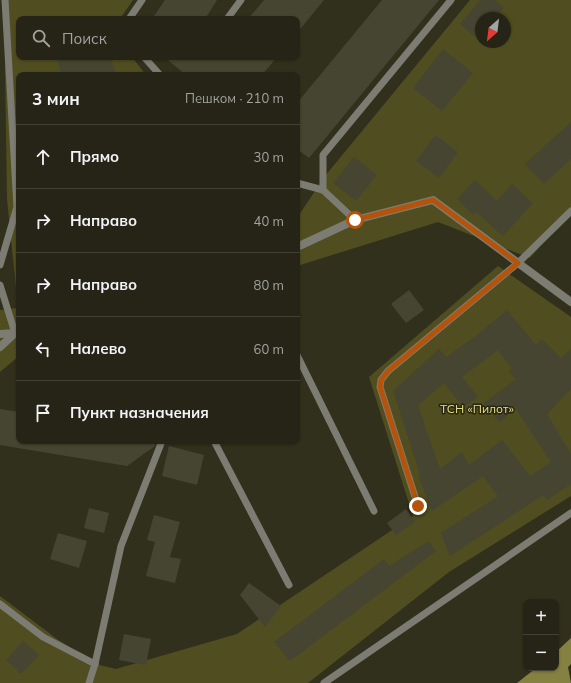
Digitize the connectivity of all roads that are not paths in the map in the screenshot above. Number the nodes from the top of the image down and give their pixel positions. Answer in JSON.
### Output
{"nodes":[{"id":1,"x":5,"y":0,"type":"edge"},
{"id":2,"x":142,"y":0,"type":"edge"},
{"id":3,"x":241,"y":0,"type":"edge"},
{"id":4,"x":450,"y":0,"type":"edge"},
{"id":5,"x":131,"y":16,"type":"edge"},
{"id":6,"x":229,"y":16,"type":"edge"},
{"id":7,"x":147,"y":60,"type":"edge"},
{"id":8,"x":157,"y":72,"type":"edge"},
{"id":9,"x":16,"y":175,"type":"edge"},
{"id":10,"x":300,"y":184,"type":"edge"},
{"id":11,"x":323,"y":190,"type":"junction"},
{"id":12,"x":571,"y":211,"type":"edge"},
{"id":13,"x":16,"y":213,"type":"edge"},
{"id":14,"x":355,"y":220,"type":"junction"},
{"id":15,"x":300,"y":246,"type":"edge"},
{"id":16,"x":518,"y":263,"type":"junction"},
{"id":17,"x":0,"y":265,"type":"edge"},
{"id":18,"x":0,"y":285,"type":"edge"},
{"id":19,"x":571,"y":302,"type":"edge"},
{"id":20,"x":16,"y":330,"type":"edge"},
{"id":21,"x":16,"y":333,"type":"edge"},
{"id":22,"x":0,"y":334,"type":"edge"},
{"id":23,"x":16,"y":334,"type":"edge"},
{"id":24,"x":0,"y":347,"type":"edge"},
{"id":25,"x":300,"y":361,"type":"edge"},
{"id":26,"x":161,"y":444,"type":"edge"},
{"id":27,"x":216,"y":444,"type":"edge"},
{"id":28,"x":418,"y":506,"type":"dead end"},
{"id":29,"x":374,"y":511,"type":"dead end"},
{"id":30,"x":571,"y":513,"type":"edge"},
{"id":31,"x":289,"y":585,"type":"dead end"},
{"id":32,"x":0,"y":604,"type":"edge"},
{"id":33,"x":95,"y":664,"type":"junction"},
{"id":34,"x":89,"y":683,"type":"edge"},
{"id":35,"x":324,"y":683,"type":"edge"}],
"edges":[{"from":1,"to":9,"type":"lane"},
{"from":2,"to":5,"type":"lane"},
{"from":3,"to":6,"type":"lane"},
{"from":4,"to":11,"type":"lane"},
{"from":7,"to":8,"type":"lane"},
{"from":10,"to":11,"type":"lane"},
{"from":11,"to":14,"type":"lane"},
{"from":12,"to":16,"type":"lane"},
{"from":13,"to":17,"type":"lane"},
{"from":14,"to":15,"type":"street"},
{"from":14,"to":16,"type":"street"},
{"from":16,"to":19,"type":"street"},
{"from":16,"to":28,"type":"lane"},
{"from":18,"to":20,"type":"lane"},
{"from":21,"to":22,"type":"street"},
{"from":23,"to":24,"type":"street"},
{"from":25,"to":29,"type":"lane"},
{"from":26,"to":33,"type":"lane"},
{"from":27,"to":31,"type":"lane"},
{"from":30,"to":35,"type":"lane"},
{"from":32,"to":33,"type":"lane"},
{"from":33,"to":34,"type":"lane"}]}
